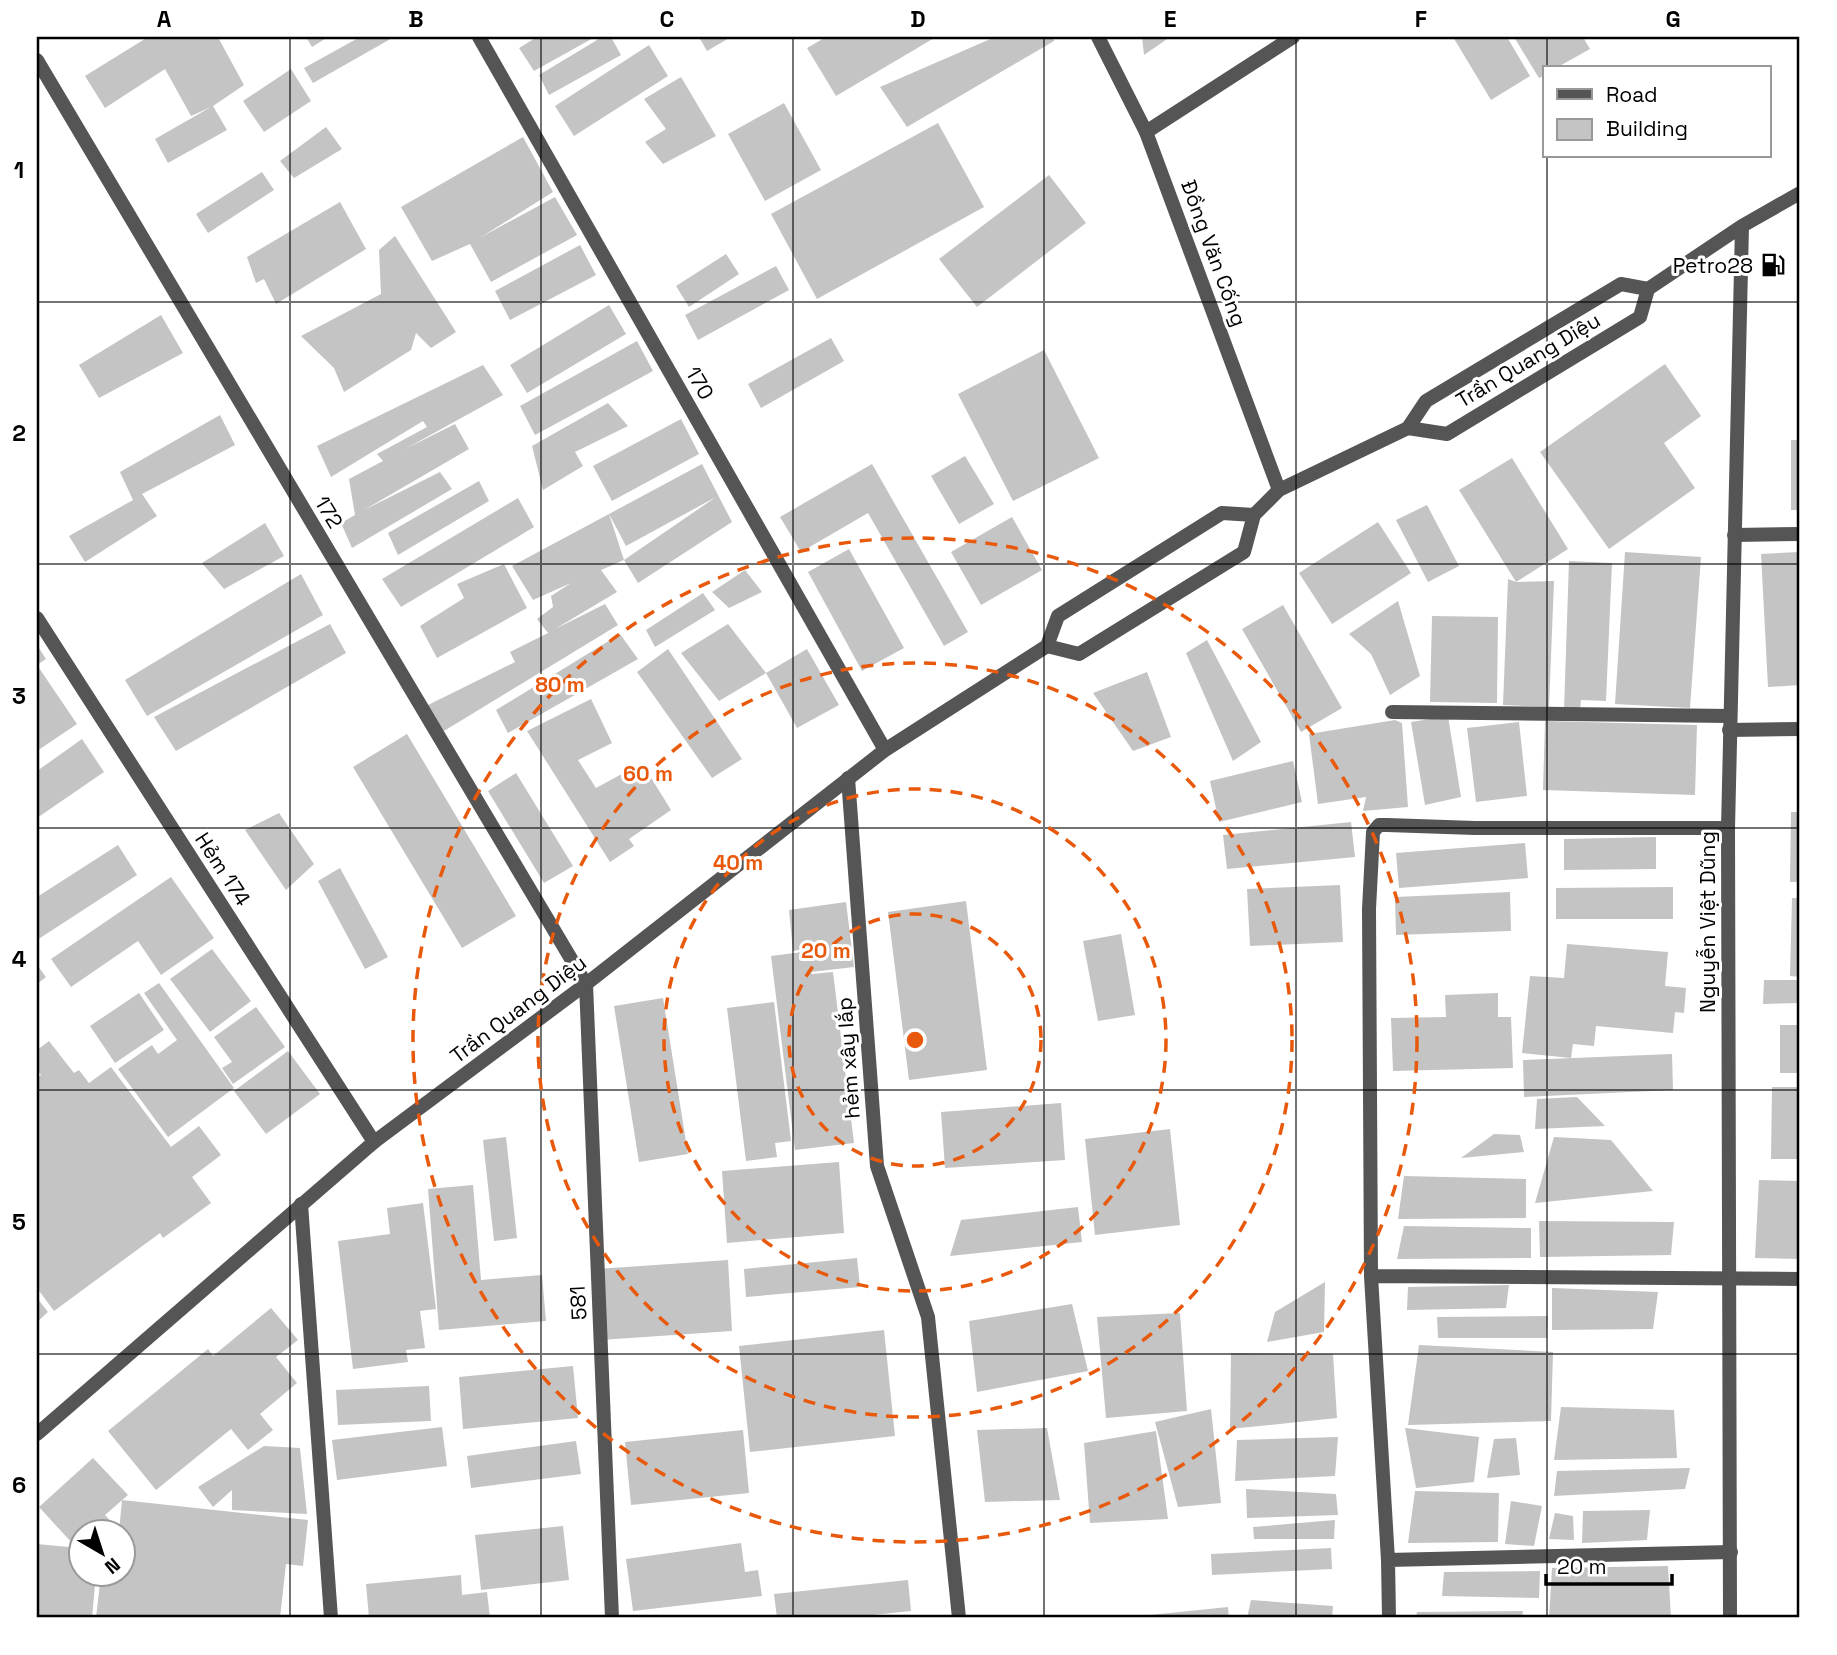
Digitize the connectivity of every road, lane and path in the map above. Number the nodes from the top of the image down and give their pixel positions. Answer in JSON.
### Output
{"nodes":[{"id":1,"x":479,"y":37,"type":"edge"},
{"id":2,"x":1098,"y":37,"type":"edge"},
{"id":3,"x":1293,"y":37,"type":"edge"},
{"id":4,"x":37,"y":60,"type":"edge"},
{"id":5,"x":1146,"y":132,"type":"junction"},
{"id":6,"x":1800,"y":192,"type":"edge"},
{"id":7,"x":1742,"y":226,"type":"junction"},
{"id":8,"x":1648,"y":289,"type":"junction"},
{"id":9,"x":1408,"y":428,"type":"junction"},
{"id":10,"x":1279,"y":490,"type":"junction"},
{"id":11,"x":1254,"y":514,"type":"junction"},
{"id":12,"x":1800,"y":534,"type":"edge"},
{"id":13,"x":1734,"y":535,"type":"junction"},
{"id":14,"x":37,"y":618,"type":"edge"},
{"id":15,"x":1047,"y":646,"type":"junction"},
{"id":16,"x":1392,"y":712,"type":"dead end"},
{"id":17,"x":1730,"y":723,"type":"junction"},
{"id":18,"x":1800,"y":729,"type":"edge"},
{"id":19,"x":885,"y":750,"type":"junction"},
{"id":20,"x":848,"y":778,"type":"junction"},
{"id":21,"x":1728,"y":828,"type":"junction"},
{"id":22,"x":586,"y":984,"type":"junction"},
{"id":23,"x":374,"y":1142,"type":"junction"},
{"id":24,"x":301,"y":1204,"type":"junction"},
{"id":25,"x":1371,"y":1276,"type":"junction"},
{"id":26,"x":1730,"y":1279,"type":"junction"},
{"id":27,"x":1800,"y":1279,"type":"edge"},
{"id":28,"x":37,"y":1434,"type":"edge"},
{"id":29,"x":1731,"y":1552,"type":"junction"},
{"id":30,"x":1388,"y":1560,"type":"junction"},
{"id":31,"x":331,"y":1618,"type":"edge"},
{"id":32,"x":612,"y":1618,"type":"edge"},
{"id":33,"x":959,"y":1618,"type":"edge"},
{"id":34,"x":1389,"y":1618,"type":"edge"},
{"id":35,"x":1730,"y":1618,"type":"edge"}],
"edges":[{"from":1,"to":19,"type":"street","name":"170"},
{"from":2,"to":5,"type":"street","name":"Đồng Văn Cống"},
{"from":3,"to":5,"type":"street"},
{"from":4,"to":22,"type":"street","name":"172"},
{"from":5,"to":10,"type":"street","name":"Đồng Văn Cống"},
{"from":6,"to":7,"type":"street"},
{"from":7,"to":8,"type":"street"},
{"from":7,"to":13,"type":"street","name":"Nguyễn Việt Dũng"},
{"from":8,"to":9,"type":"street","name":"Trần Quang Diệu"},
{"from":8,"to":9,"type":"street","name":"Trần Quang Diệu"},
{"from":9,"to":10,"type":"street","name":"Trần Quang Diệu"},
{"from":10,"to":11,"type":"street","name":"Trần Quang Diệu"},
{"from":11,"to":15,"type":"street"},
{"from":11,"to":15,"type":"street"},
{"from":12,"to":13,"type":"street"},
{"from":13,"to":17,"type":"street","name":"Nguyễn Việt Dũng"},
{"from":14,"to":23,"type":"street","name":"Hẻm 174"},
{"from":15,"to":19,"type":"street","name":"Trần Quang Diệu"},
{"from":16,"to":17,"type":"street"},
{"from":17,"to":18,"type":"street"},
{"from":17,"to":21,"type":"street","name":"Nguyễn Việt Dũng"},
{"from":19,"to":20,"type":"street","name":"Trần Quang Diệu"},
{"from":20,"to":22,"type":"street","name":"Trần Quang Diệu"},
{"from":20,"to":33,"type":"street","name":"hẻm xây lắp"},
{"from":21,"to":25,"type":"street"},
{"from":21,"to":26,"type":"street","name":"Nguyễn Việt Dũng"},
{"from":22,"to":23,"type":"street","name":"Trần Quang Diệu"},
{"from":22,"to":32,"type":"street","name":"581"},
{"from":23,"to":24,"type":"street","name":"Trần Quang Diệu"},
{"from":24,"to":28,"type":"street","name":"Trần Quang Diệu"},
{"from":24,"to":31,"type":"street"},
{"from":25,"to":26,"type":"street"},
{"from":25,"to":30,"type":"street"},
{"from":26,"to":27,"type":"street"},
{"from":26,"to":29,"type":"street","name":"Nguyễn Việt Dũng"},
{"from":29,"to":30,"type":"street"},
{"from":29,"to":35,"type":"street","name":"Nguyễn Việt Dũng"},
{"from":30,"to":34,"type":"street"}]}
